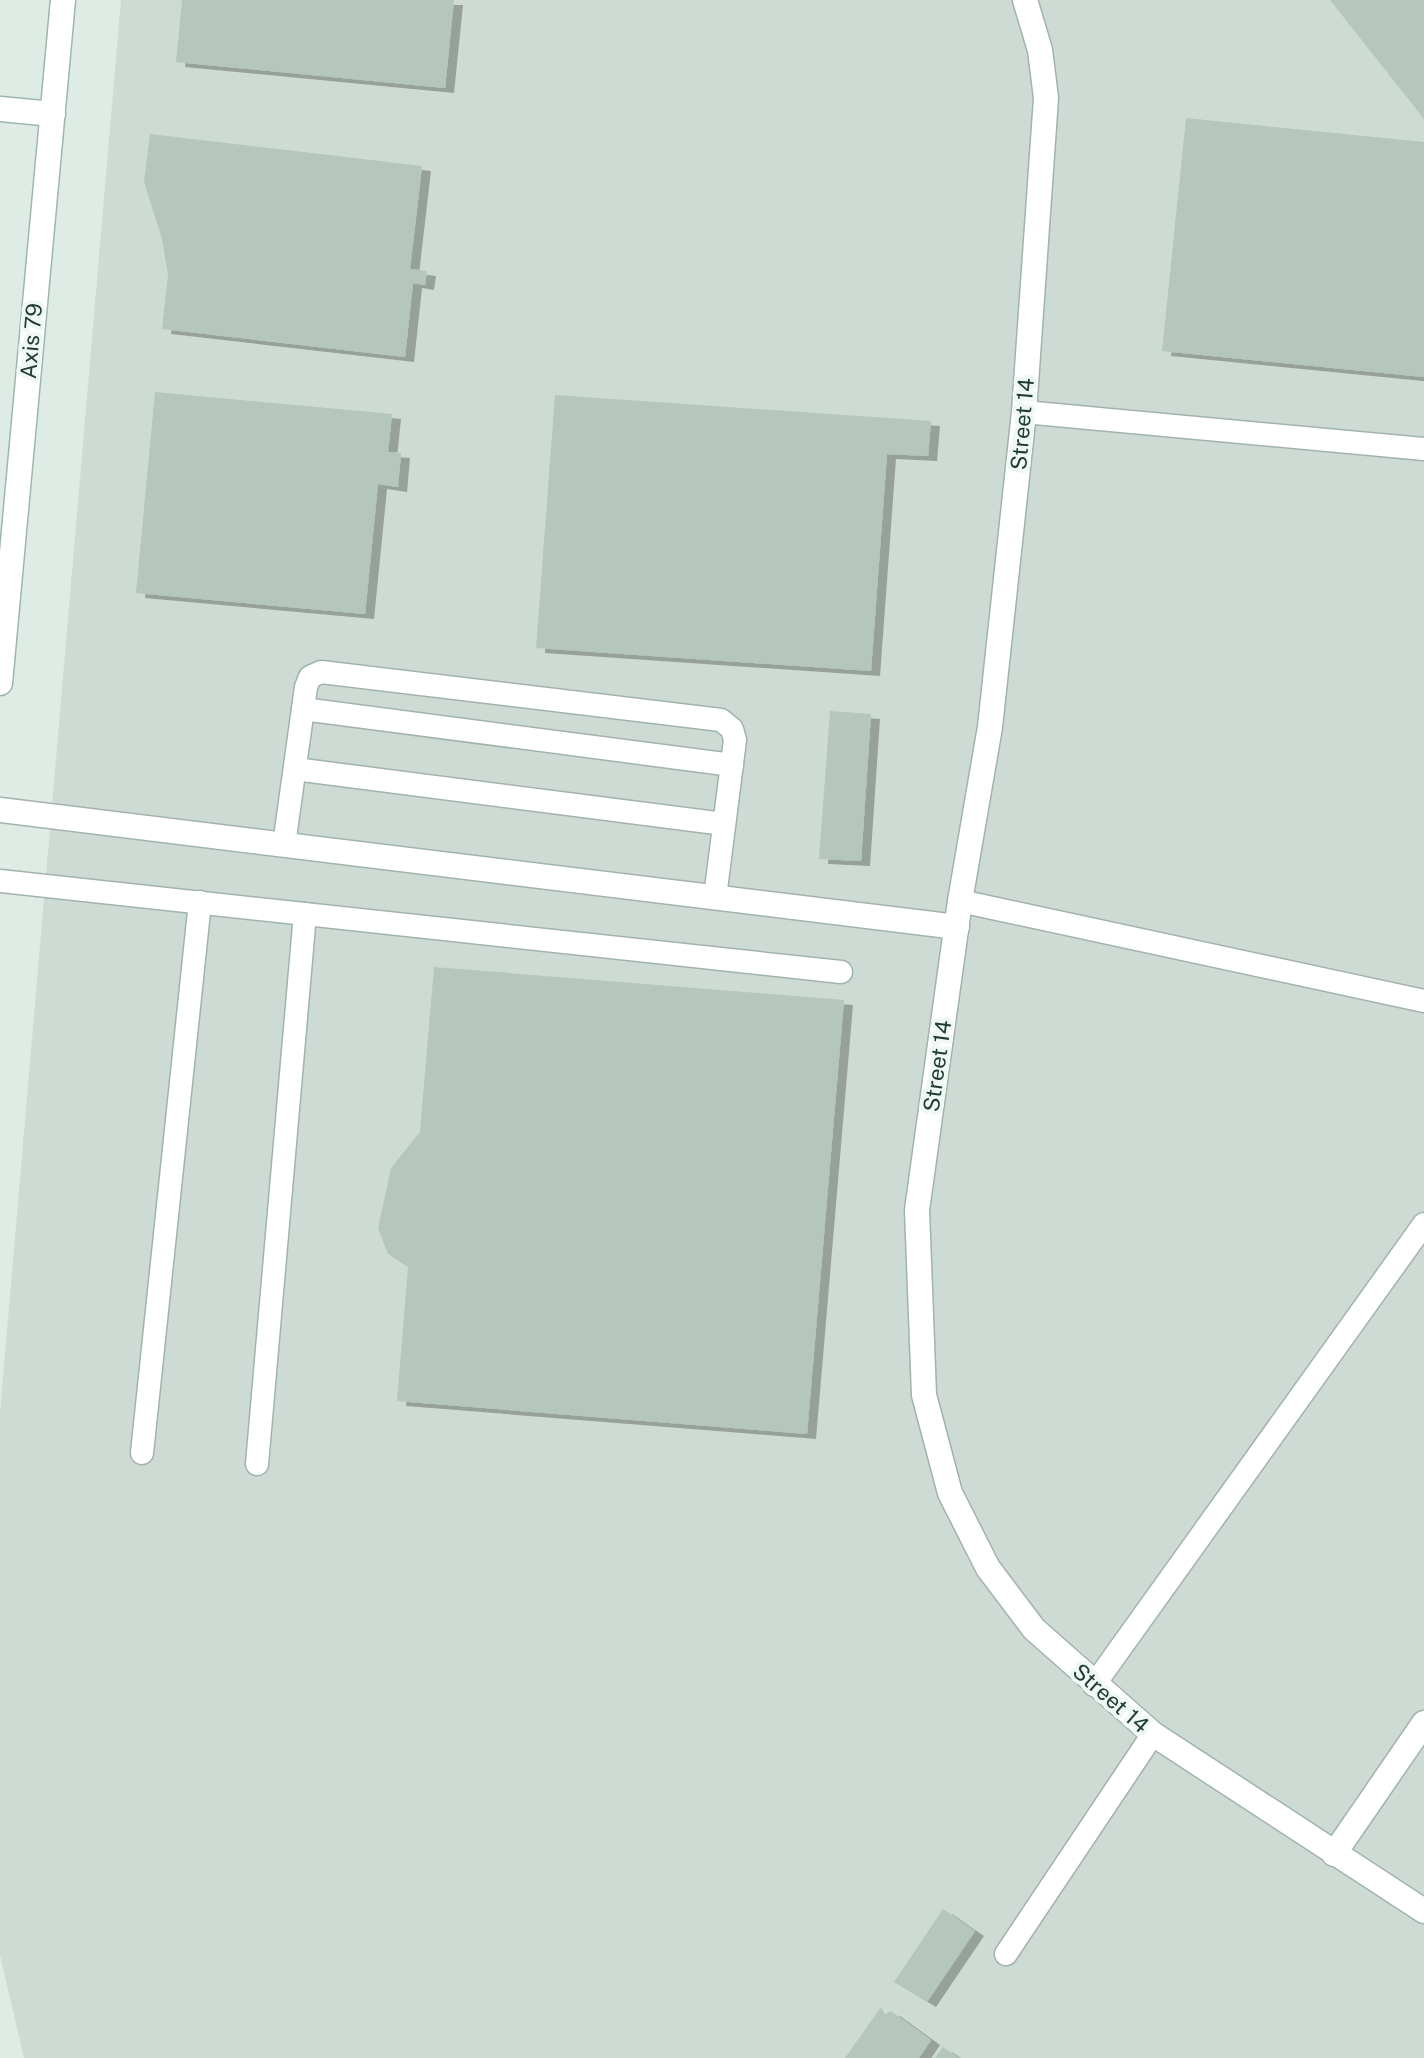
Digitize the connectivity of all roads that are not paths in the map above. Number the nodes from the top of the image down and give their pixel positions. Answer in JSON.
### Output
{"nodes":[{"id":1,"x":63,"y":0,"type":"edge"},
{"id":2,"x":1025,"y":0,"type":"edge"},
{"id":3,"x":0,"y":109,"type":"edge"},
{"id":4,"x":53,"y":114,"type":"junction"},
{"id":5,"x":1024,"y":412,"type":"junction"},
{"id":6,"x":1424,"y":449,"type":"edge"},
{"id":7,"x":0,"y":683,"type":"edge"},
{"id":8,"x":303,"y":709,"type":"junction"},
{"id":9,"x":732,"y":765,"type":"junction"},
{"id":10,"x":295,"y":769,"type":"junction"},
{"id":11,"x":0,"y":810,"type":"edge"},
{"id":12,"x":724,"y":824,"type":"junction"},
{"id":13,"x":284,"y":845,"type":"junction"},
{"id":14,"x":0,"y":881,"type":"edge"},
{"id":15,"x":715,"y":897,"type":"junction"},
{"id":16,"x":960,"y":901,"type":"junction"},
{"id":17,"x":200,"y":902,"type":"junction"},
{"id":18,"x":305,"y":914,"type":"junction"},
{"id":19,"x":957,"y":927,"type":"junction"},
{"id":20,"x":841,"y":972,"type":"dead end"},
{"id":21,"x":1424,"y":1001,"type":"edge"},
{"id":22,"x":1424,"y":1224,"type":"edge"},
{"id":23,"x":142,"y":1453,"type":"dead end"},
{"id":24,"x":257,"y":1464,"type":"dead end"},
{"id":25,"x":1094,"y":1685,"type":"junction"},
{"id":26,"x":1424,"y":1723,"type":"edge"},
{"id":27,"x":1153,"y":1734,"type":"junction"},
{"id":28,"x":1334,"y":1854,"type":"junction"},
{"id":29,"x":1424,"y":1911,"type":"edge"},
{"id":30,"x":1006,"y":1954,"type":"dead end"}],
"edges":[{"from":1,"to":4,"type":"street","name":"Axis 79"},
{"from":2,"to":5,"type":"street","name":"Street 14"},
{"from":3,"to":4,"type":"street"},
{"from":4,"to":7,"type":"street","name":"Axis 79"},
{"from":5,"to":6,"type":"lane"},
{"from":5,"to":16,"type":"street","name":"Street 14"},
{"from":8,"to":9,"type":"lane"},
{"from":8,"to":9,"type":"lane"},
{"from":8,"to":10,"type":"lane"},
{"from":9,"to":12,"type":"lane"},
{"from":10,"to":12,"type":"lane"},
{"from":10,"to":13,"type":"lane"},
{"from":11,"to":13,"type":"street"},
{"from":12,"to":15,"type":"lane"},
{"from":13,"to":15,"type":"street"},
{"from":14,"to":17,"type":"lane"},
{"from":15,"to":19,"type":"street"},
{"from":16,"to":19,"type":"street","name":"Street 14"},
{"from":16,"to":21,"type":"lane"},
{"from":17,"to":18,"type":"lane"},
{"from":17,"to":23,"type":"lane"},
{"from":18,"to":20,"type":"lane"},
{"from":18,"to":24,"type":"lane"},
{"from":19,"to":25,"type":"street","name":"Street 14"},
{"from":22,"to":25,"type":"lane"},
{"from":25,"to":27,"type":"street","name":"Street 14"},
{"from":26,"to":28,"type":"street"},
{"from":27,"to":28,"type":"street","name":"Street 14"},
{"from":27,"to":30,"type":"lane"},
{"from":28,"to":29,"type":"street","name":"Street 14"}]}
